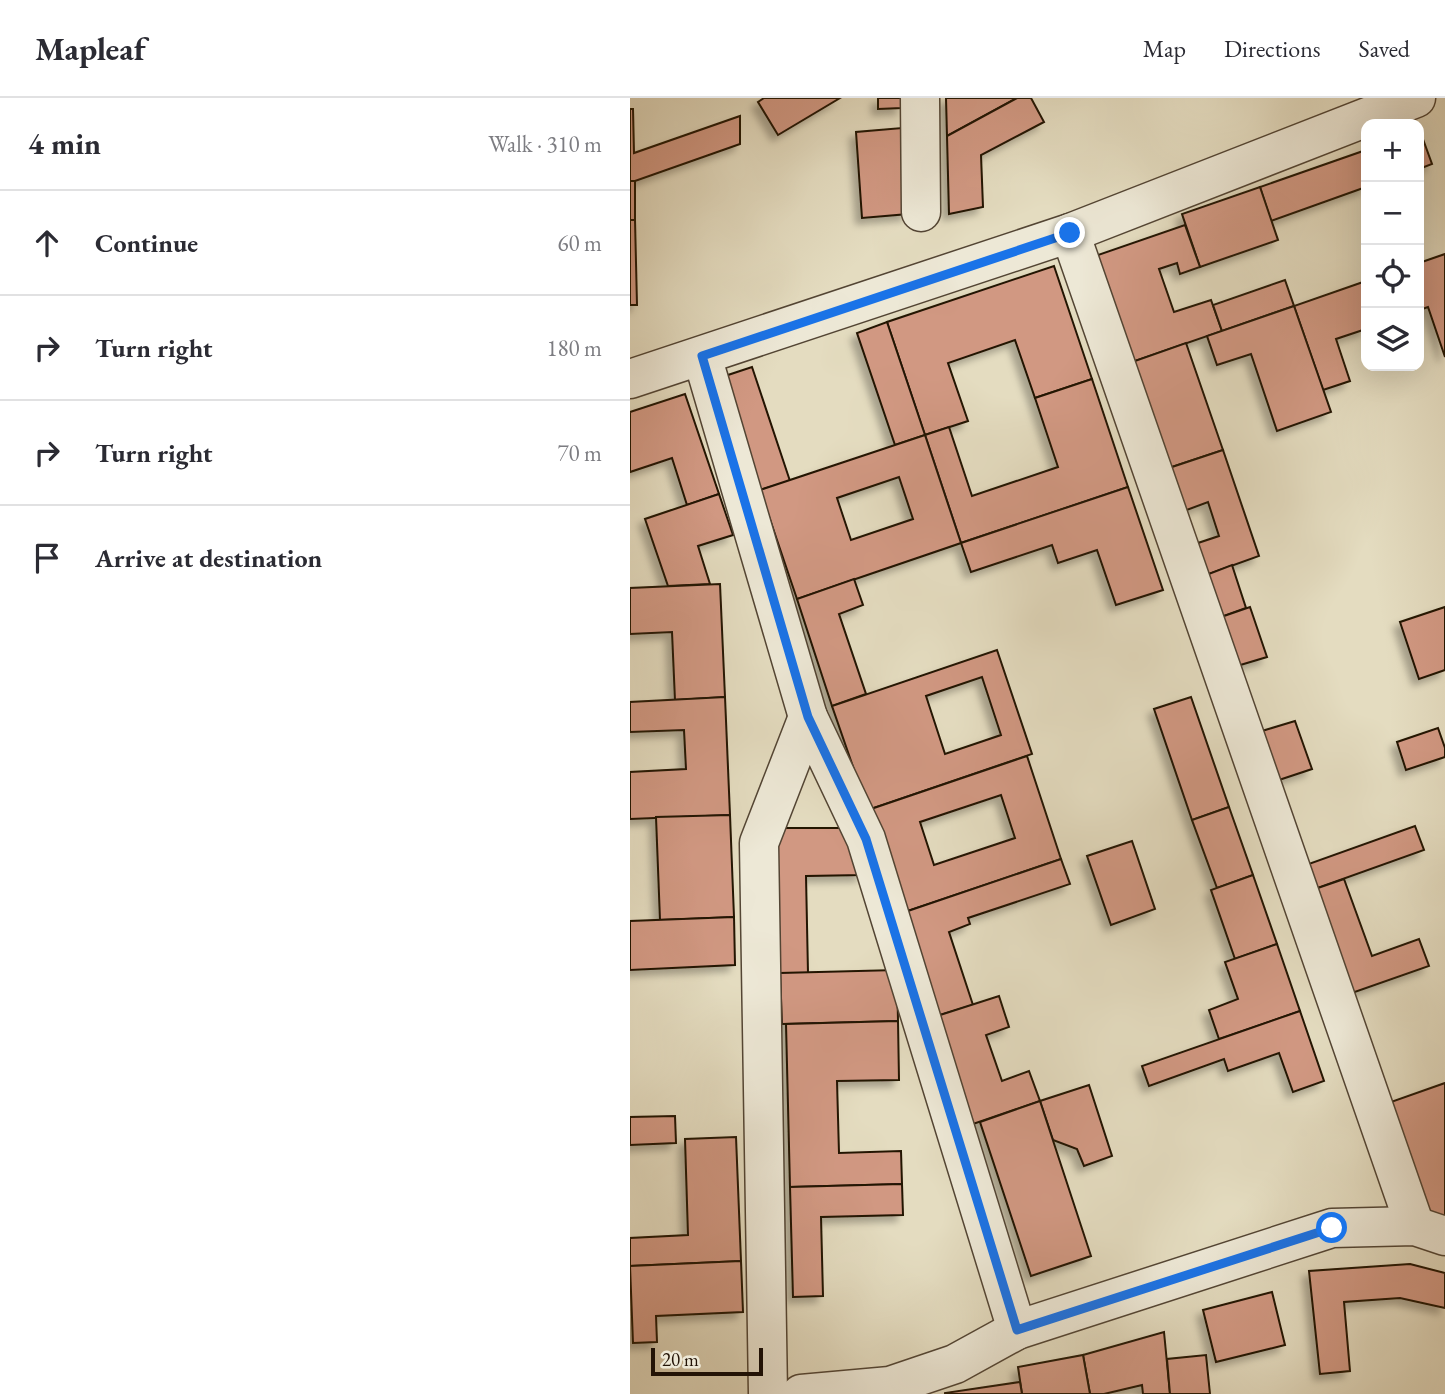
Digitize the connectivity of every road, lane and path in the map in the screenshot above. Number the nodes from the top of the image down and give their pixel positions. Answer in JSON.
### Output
{"nodes":[{"id":1,"x":920,"y":98,"type":"edge"},
{"id":2,"x":1416,"y":98,"type":"edge"},
{"id":3,"x":1443,"y":98,"type":"edge"},
{"id":4,"x":1445,"y":104,"type":"edge"},
{"id":5,"x":921,"y":212,"type":"dead end"},
{"id":6,"x":1070,"y":233,"type":"junction"},
{"id":7,"x":702,"y":356,"type":"junction"},
{"id":8,"x":630,"y":379,"type":"edge"},
{"id":9,"x":808,"y":717,"type":"junction"},
{"id":10,"x":1430,"y":1231,"type":"edge"},
{"id":11,"x":1017,"y":1330,"type":"junction"},
{"id":12,"x":768,"y":1394,"type":"edge"},
{"id":13,"x":801,"y":1394,"type":"edge"}],
"edges":[{"from":1,"to":5,"type":"street"},
{"from":2,"to":6,"type":"street"},
{"from":3,"to":4,"type":"street"},
{"from":6,"to":7,"type":"street"},
{"from":6,"to":10,"type":"street"},
{"from":7,"to":8,"type":"street"},
{"from":7,"to":9,"type":"street"},
{"from":9,"to":11,"type":"street"},
{"from":9,"to":12,"type":"street"},
{"from":10,"to":11,"type":"street"},
{"from":11,"to":13,"type":"street"}]}
